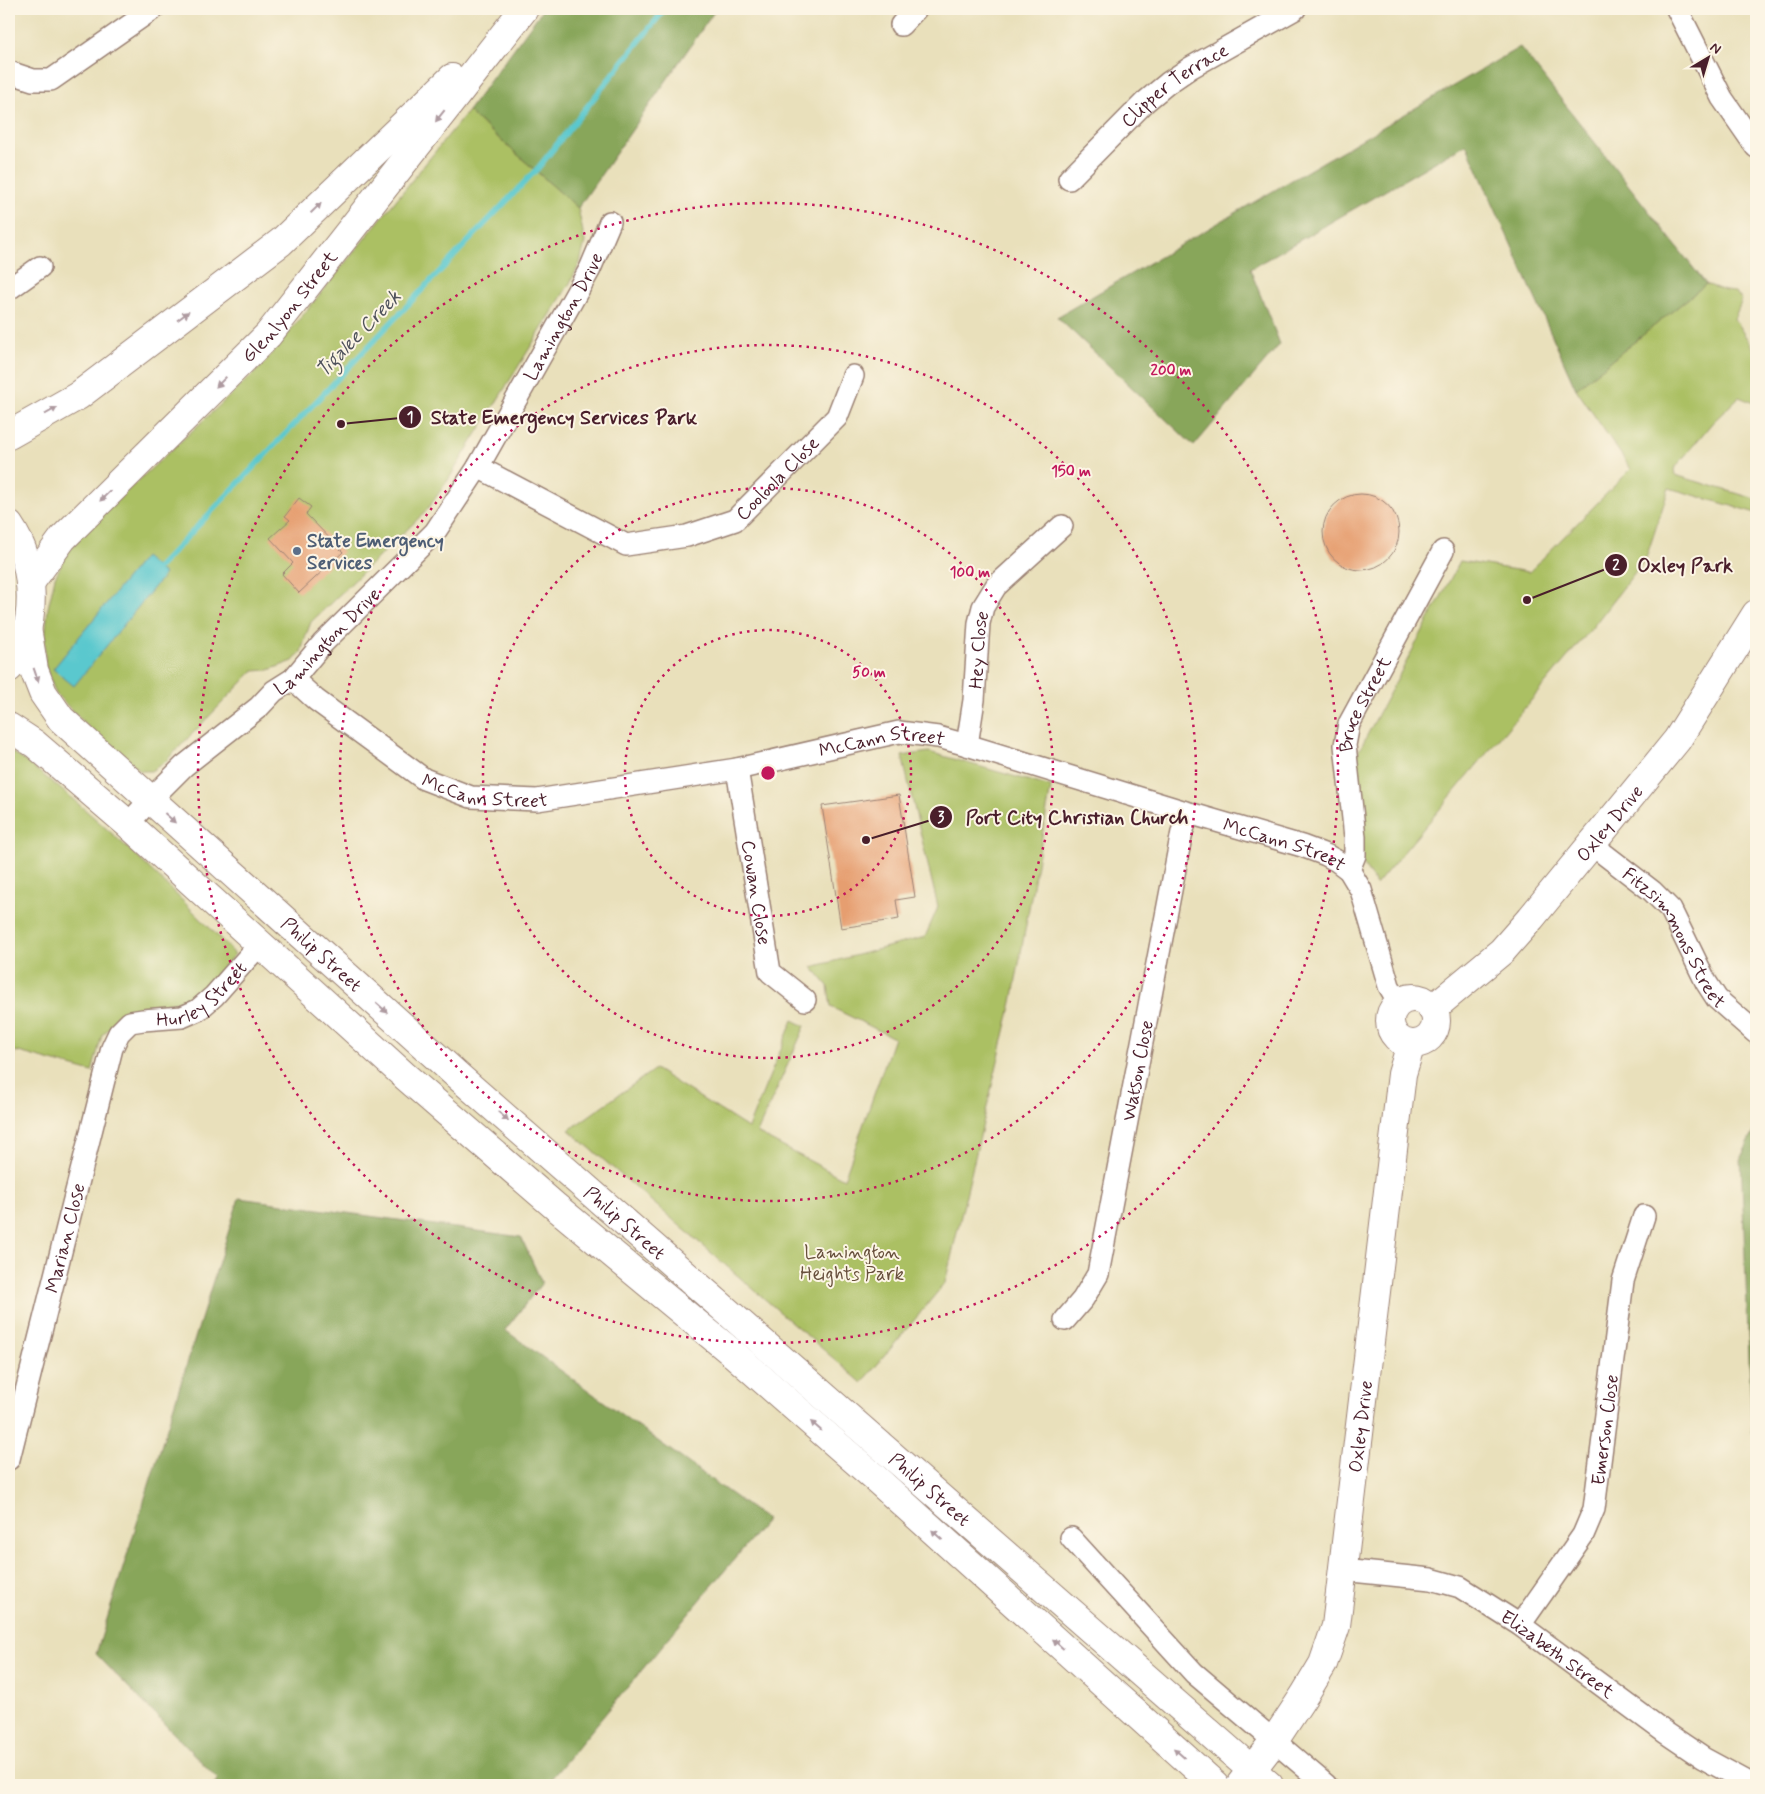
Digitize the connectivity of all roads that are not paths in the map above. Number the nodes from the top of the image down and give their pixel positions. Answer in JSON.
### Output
{"nodes":[{"id":1,"x":153,"y":9,"type":"edge"},
{"id":2,"x":524,"y":9,"type":"edge"},
{"id":3,"x":916,"y":9,"type":"edge"},
{"id":4,"x":1295,"y":9,"type":"edge"},
{"id":5,"x":1677,"y":9,"type":"edge"},
{"id":6,"x":901,"y":25,"type":"dead end"},
{"id":7,"x":9,"y":72,"type":"edge"},
{"id":8,"x":1756,"y":147,"type":"edge"},
{"id":9,"x":1070,"y":180,"type":"dead end"},
{"id":10,"x":610,"y":222,"type":"dead end"},
{"id":11,"x":40,"y":266,"type":"dead end"},
{"id":12,"x":9,"y":289,"type":"edge"},
{"id":13,"x":853,"y":376,"type":"dead end"},
{"id":14,"x":9,"y":435,"type":"edge"},
{"id":15,"x":478,"y":468,"type":"junction"},
{"id":16,"x":9,"y":525,"type":"edge"},
{"id":17,"x":1062,"y":526,"type":"dead end"},
{"id":18,"x":1443,"y":551,"type":"dead end"},
{"id":19,"x":30,"y":583,"type":"junction"},
{"id":20,"x":1756,"y":614,"type":"edge"},
{"id":21,"x":27,"y":628,"type":"junction"},
{"id":22,"x":9,"y":668,"type":"edge"},
{"id":23,"x":293,"y":679,"type":"junction"},
{"id":24,"x":9,"y":728,"type":"edge"},
{"id":25,"x":967,"y":745,"type":"junction"},
{"id":26,"x":737,"y":769,"type":"junction"},
{"id":27,"x":150,"y":800,"type":"junction"},
{"id":28,"x":1189,"y":813,"type":"junction"},
{"id":29,"x":128,"y":824,"type":"junction"},
{"id":30,"x":1591,"y":844,"type":"junction"},
{"id":31,"x":1349,"y":870,"type":"junction"},
{"id":32,"x":260,"y":944,"type":"junction"},
{"id":33,"x":805,"y":1000,"type":"dead end"},
{"id":34,"x":1399,"y":1003,"type":"junction"},
{"id":35,"x":1432,"y":1009,"type":"junction"},
{"id":36,"x":130,"y":1022,"type":"joint"},
{"id":37,"x":1756,"y":1032,"type":"edge"},
{"id":38,"x":1411,"y":1044,"type":"junction"},
{"id":39,"x":1644,"y":1216,"type":"dead end"},
{"id":40,"x":1065,"y":1320,"type":"dead end"},
{"id":41,"x":9,"y":1459,"type":"edge"},
{"id":42,"x":1071,"y":1538,"type":"dead end"},
{"id":43,"x":1342,"y":1570,"type":"junction"},
{"id":44,"x":1520,"y":1625,"type":"junction"},
{"id":45,"x":1274,"y":1742,"type":"junction"},
{"id":46,"x":1254,"y":1780,"type":"edge"},
{"id":47,"x":1215,"y":1785,"type":"edge"},
{"id":48,"x":1326,"y":1785,"type":"edge"},
{"id":49,"x":1754,"y":1785,"type":"edge"}],
"edges":[{"from":1,"to":7,"type":"street"},
{"from":14,"to":2,"type":"main road","name":"Glenlyon Street","one_way":true},
{"from":2,"to":19,"type":"main road","name":"Glenlyon Street","one_way":true},
{"from":3,"to":6,"type":"street"},
{"from":4,"to":9,"type":"street","name":"Clipper Terrace"},
{"from":5,"to":8,"type":"street"},
{"from":10,"to":15,"type":"street","name":"Lamington Drive"},
{"from":11,"to":12,"type":"street"},
{"from":13,"to":15,"type":"street","name":"Cooloola Close"},
{"from":15,"to":23,"type":"street","name":"Lamington Drive"},
{"from":16,"to":19,"type":"main road"},
{"from":17,"to":25,"type":"street","name":"Hey Close"},
{"from":18,"to":31,"type":"street","name":"Bruce Street"},
{"from":19,"to":21,"type":"main road"},
{"from":20,"to":30,"type":"main road","name":"Oxley Drive"},
{"from":21,"to":22,"type":"main road"},
{"from":21,"to":27,"type":"main road","name":"Philip Street","one_way":true},
{"from":23,"to":26,"type":"street","name":"McCann Street"},
{"from":23,"to":27,"type":"street","name":"Lamington Drive"},
{"from":24,"to":29,"type":"main road","name":"Philip Street"},
{"from":25,"to":26,"type":"street","name":"McCann Street"},
{"from":25,"to":28,"type":"street","name":"McCann Street"},
{"from":26,"to":33,"type":"street","name":"Cowan Close"},
{"from":27,"to":29,"type":"street","name":"Lamington Drive"},
{"from":27,"to":46,"type":"main road","name":"Philip Street","one_way":true},
{"from":28,"to":31,"type":"street","name":"McCann Street"},
{"from":28,"to":40,"type":"street","name":"Watson Close"},
{"from":29,"to":32,"type":"main road","name":"Philip Street"},
{"from":30,"to":35,"type":"main road","name":"Oxley Drive"},
{"from":30,"to":37,"type":"street","name":"Fitzsimmons Street"},
{"from":31,"to":34,"type":"street","name":"McCann Street"},
{"from":32,"to":36,"type":"street","name":"Hurley Street"},
{"from":47,"to":32,"type":"main road","name":"Philip Street","one_way":true},
{"from":34,"to":35,"type":"main road"},
{"from":34,"to":38,"type":"main road"},
{"from":35,"to":38,"type":"main road"},
{"from":36,"to":41,"type":"street","name":"Marian Close"},
{"from":38,"to":43,"type":"main road","name":"Oxley Drive"},
{"from":39,"to":44,"type":"street","name":"Emerson Close"},
{"from":42,"to":45,"type":"street"},
{"from":43,"to":44,"type":"street","name":"Elizabeth Street"},
{"from":43,"to":45,"type":"main road","name":"Oxley Drive"},
{"from":44,"to":49,"type":"street","name":"Elizabeth Street"},
{"from":45,"to":46,"type":"main road","name":"Oxley Drive"},
{"from":45,"to":48,"type":"street"}]}
